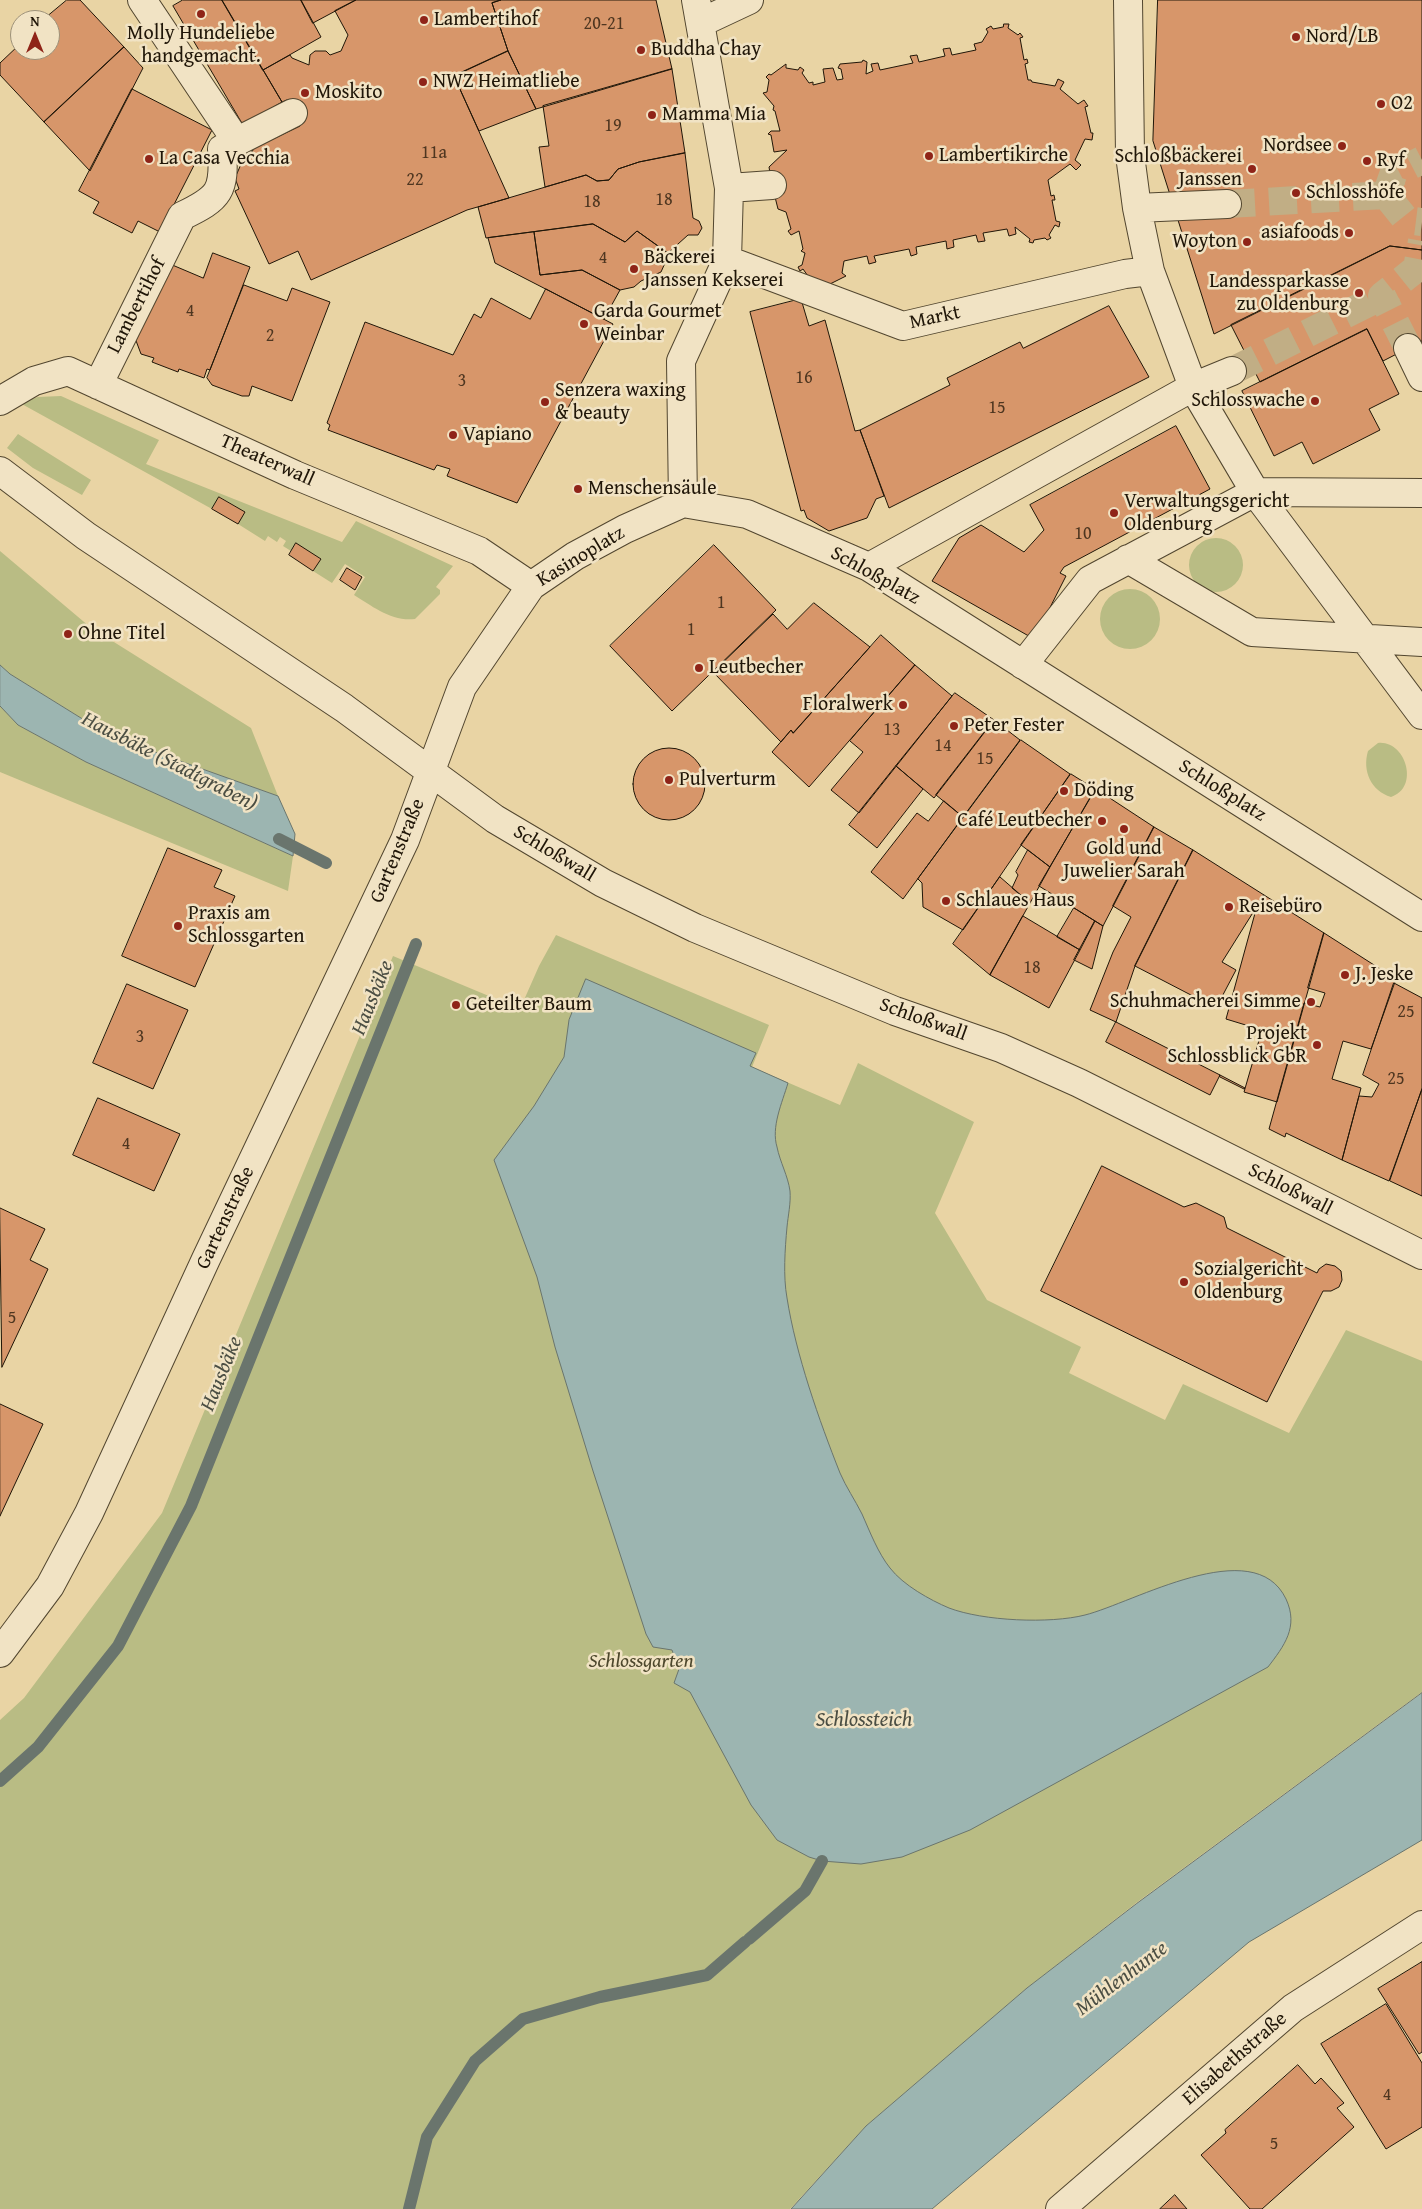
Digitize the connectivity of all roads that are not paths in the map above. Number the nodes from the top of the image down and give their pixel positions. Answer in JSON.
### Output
{"nodes":[{"id":1,"x":142,"y":0,"type":"edge"},
{"id":2,"x":749,"y":0,"type":"edge"},
{"id":3,"x":1128,"y":0,"type":"edge"},
{"id":4,"x":698,"y":12,"type":"edge"},
{"id":5,"x":293,"y":113,"type":"dead end"},
{"id":6,"x":237,"y":142,"type":"junction"},
{"id":7,"x":772,"y":185,"type":"dead end"},
{"id":8,"x":729,"y":188,"type":"junction"},
{"id":9,"x":1227,"y":204,"type":"tunnel mouth"},
{"id":10,"x":1137,"y":208,"type":"junction"},
{"id":11,"x":727,"y":260,"type":"junction"},
{"id":12,"x":1150,"y":271,"type":"junction"},
{"id":13,"x":1408,"y":348,"type":"tunnel mouth"},
{"id":14,"x":1232,"y":371,"type":"tunnel mouth"},
{"id":15,"x":1422,"y":377,"type":"edge"},
{"id":16,"x":98,"y":385,"type":"junction"},
{"id":17,"x":1194,"y":387,"type":"junction"},
{"id":18,"x":0,"y":401,"type":"edge"},
{"id":19,"x":0,"y":471,"type":"edge"},
{"id":20,"x":1248,"y":482,"type":"junction"},
{"id":21,"x":1422,"y":493,"type":"edge"},
{"id":22,"x":683,"y":503,"type":"junction"},
{"id":23,"x":1128,"y":559,"type":"junction"},
{"id":24,"x":869,"y":567,"type":"junction"},
{"id":25,"x":531,"y":586,"type":"junction"},
{"id":26,"x":1365,"y":638,"type":"junction"},
{"id":27,"x":1422,"y":642,"type":"edge"},
{"id":28,"x":1023,"y":665,"type":"junction"},
{"id":29,"x":1422,"y":715,"type":"edge"},
{"id":30,"x":432,"y":772,"type":"junction"},
{"id":31,"x":1422,"y":917,"type":"edge"},
{"id":32,"x":1422,"y":1255,"type":"edge"},
{"id":33,"x":0,"y":1653,"type":"edge"},
{"id":34,"x":1422,"y":1925,"type":"edge"},
{"id":35,"x":1060,"y":2209,"type":"edge"}],
"edges":[{"from":1,"to":6,"type":"street"},
{"from":2,"to":4,"type":"street"},
{"from":3,"to":10,"type":"street"},
{"from":4,"to":8,"type":"street"},
{"from":5,"to":6,"type":"street","name":"Lambertihof"},
{"from":6,"to":16,"type":"street","name":"Lambertihof"},
{"from":7,"to":8,"type":"street"},
{"from":8,"to":11,"type":"street"},
{"from":9,"to":10,"type":"street"},
{"from":10,"to":12,"type":"street"},
{"from":11,"to":12,"type":"street","name":"Markt"},
{"from":11,"to":22,"type":"street"},
{"from":12,"to":17,"type":"street"},
{"from":13,"to":15,"type":"street"},
{"from":14,"to":17,"type":"street"},
{"from":16,"to":18,"type":"street","name":"Theaterwall"},
{"from":16,"to":25,"type":"street","name":"Theaterwall"},
{"from":17,"to":20,"type":"street"},
{"from":17,"to":24,"type":"street"},
{"from":19,"to":30,"type":"street"},
{"from":20,"to":21,"type":"street"},
{"from":20,"to":23,"type":"street"},
{"from":20,"to":26,"type":"street"},
{"from":22,"to":24,"type":"street","name":"Schloßplatz"},
{"from":22,"to":25,"type":"street","name":"Kasinoplatz"},
{"from":23,"to":26,"type":"street"},
{"from":23,"to":28,"type":"street"},
{"from":24,"to":28,"type":"street","name":"Schloßplatz"},
{"from":25,"to":30,"type":"street","name":"Kasinoplatz"},
{"from":26,"to":27,"type":"street"},
{"from":26,"to":29,"type":"street"},
{"from":28,"to":31,"type":"street","name":"Schloßplatz"},
{"from":30,"to":32,"type":"street","name":"Schloßwall"},
{"from":30,"to":33,"type":"street","name":"Gartenstraße"},
{"from":34,"to":35,"type":"street","name":"Elisabethstraße"}]}
